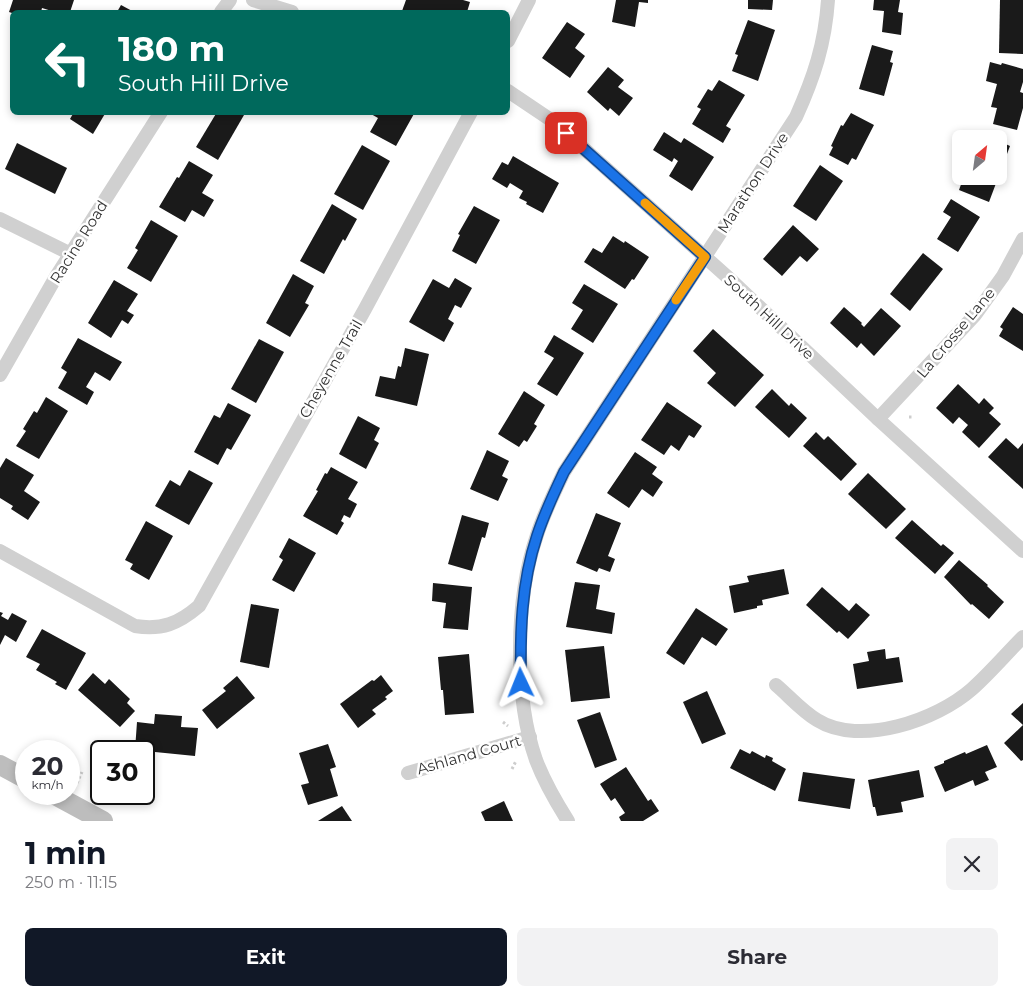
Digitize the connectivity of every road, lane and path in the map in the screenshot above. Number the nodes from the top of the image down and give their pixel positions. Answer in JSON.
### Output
{"nodes":[{"id":1,"x":253,"y":0,"type":"edge"},
{"id":2,"x":529,"y":0,"type":"edge"},
{"id":3,"x":828,"y":0,"type":"edge"},
{"id":4,"x":286,"y":10,"type":"edge"},
{"id":5,"x":510,"y":37,"type":"edge"},
{"id":6,"x":510,"y":92,"type":"edge"},
{"id":7,"x":159,"y":115,"type":"edge"},
{"id":8,"x":469,"y":115,"type":"edge"},
{"id":9,"x":0,"y":219,"type":"edge"},
{"id":10,"x":1021,"y":248,"type":"edge"},
{"id":11,"x":71,"y":254,"type":"junction"},
{"id":12,"x":705,"y":257,"type":"junction"},
{"id":13,"x":0,"y":375,"type":"edge"},
{"id":14,"x":909,"y":417,"type":"dead end"},
{"id":15,"x":914,"y":417,"type":"dead end"},
{"id":16,"x":878,"y":419,"type":"junction"},
{"id":17,"x":0,"y":551,"type":"edge"},
{"id":18,"x":1023,"y":551,"type":"edge"},
{"id":19,"x":1023,"y":637,"type":"edge"},
{"id":20,"x":776,"y":685,"type":"dead end"},
{"id":21,"x":503,"y":722,"type":"dead end"},
{"id":22,"x":508,"y":726,"type":"dead end"},
{"id":23,"x":530,"y":737,"type":"junction"},
{"id":24,"x":516,"y":761,"type":"dead end"},
{"id":25,"x":0,"y":765,"type":"edge"},
{"id":26,"x":512,"y":769,"type":"dead end"},
{"id":27,"x":82,"y":772,"type":"dead end"},
{"id":28,"x":15,"y":773,"type":"edge"},
{"id":29,"x":408,"y":773,"type":"dead end"},
{"id":30,"x":80,"y":776,"type":"edge"},
{"id":31,"x":76,"y":805,"type":"edge"},
{"id":32,"x":106,"y":805,"type":"edge"},
{"id":33,"x":96,"y":815,"type":"edge"},
{"id":34,"x":568,"y":821,"type":"edge"}],
"edges":[{"from":1,"to":4,"type":"street"},
{"from":2,"to":5,"type":"street"},
{"from":3,"to":12,"type":"street","name":"Marathon Drive"},
{"from":6,"to":12,"type":"street","name":"South Hill Drive"},
{"from":7,"to":11,"type":"street","name":"Racine Road"},
{"from":8,"to":17,"type":"street","name":"Cheyenne Trail"},
{"from":9,"to":11,"type":"street"},
{"from":10,"to":16,"type":"street","name":"La Crosse Lane"},
{"from":11,"to":13,"type":"street","name":"Racine Road"},
{"from":12,"to":16,"type":"street","name":"South Hill Drive"},
{"from":12,"to":23,"type":"street","name":"Marathon Drive"},
{"from":14,"to":15,"type":"path"},
{"from":16,"to":18,"type":"street","name":"South Hill Drive"},
{"from":19,"to":20,"type":"street"},
{"from":21,"to":22,"type":"path"},
{"from":23,"to":29,"type":"street","name":"Ashland Court"},
{"from":23,"to":34,"type":"street","name":"Marathon Drive"},
{"from":24,"to":26,"type":"path"},
{"from":25,"to":28,"type":"main road"},
{"from":27,"to":30,"type":"path"},
{"from":31,"to":33,"type":"main road"},
{"from":32,"to":33,"type":"path"}]}
